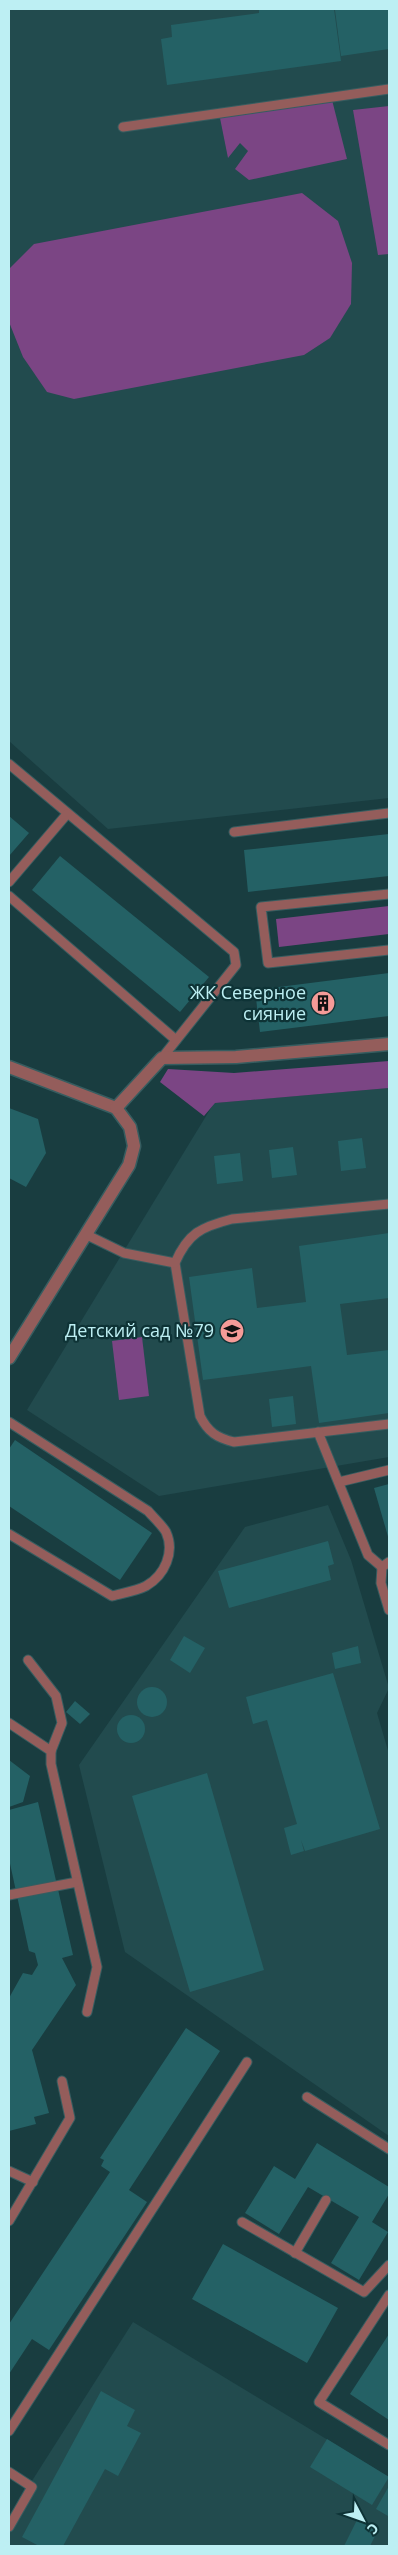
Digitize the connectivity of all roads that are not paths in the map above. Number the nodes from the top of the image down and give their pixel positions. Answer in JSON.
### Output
{"nodes":[{"id":1,"x":389,"y":89,"type":"edge"},
{"id":2,"x":123,"y":127,"type":"dead end"},
{"id":3,"x":9,"y":764,"type":"edge"},
{"id":4,"x":389,"y":813,"type":"edge"},
{"id":5,"x":67,"y":814,"type":"junction"},
{"id":6,"x":234,"y":832,"type":"dead end"},
{"id":7,"x":9,"y":882,"type":"edge"},
{"id":8,"x":389,"y":894,"type":"edge"},
{"id":9,"x":9,"y":896,"type":"edge"},
{"id":10,"x":389,"y":950,"type":"edge"},
{"id":11,"x":176,"y":1040,"type":"junction"},
{"id":12,"x":389,"y":1044,"type":"edge"},
{"id":13,"x":162,"y":1058,"type":"junction"},
{"id":14,"x":9,"y":1067,"type":"edge"},
{"id":15,"x":116,"y":1108,"type":"junction"},
{"id":16,"x":389,"y":1204,"type":"edge"},
{"id":17,"x":87,"y":1235,"type":"junction"},
{"id":18,"x":175,"y":1263,"type":"junction"},
{"id":19,"x":9,"y":1358,"type":"edge"},
{"id":20,"x":9,"y":1422,"type":"edge"},
{"id":21,"x":389,"y":1424,"type":"edge"},
{"id":22,"x":318,"y":1432,"type":"junction"},
{"id":23,"x":389,"y":1470,"type":"edge"},
{"id":24,"x":339,"y":1482,"type":"junction"},
{"id":25,"x":9,"y":1534,"type":"edge"},
{"id":26,"x":386,"y":1564,"type":"edge"},
{"id":27,"x":389,"y":1610,"type":"edge"},
{"id":28,"x":28,"y":1660,"type":"dead end"},
{"id":29,"x":9,"y":1723,"type":"edge"},
{"id":30,"x":51,"y":1751,"type":"junction"},
{"id":31,"x":77,"y":1882,"type":"junction"},
{"id":32,"x":9,"y":1894,"type":"edge"},
{"id":33,"x":87,"y":2012,"type":"dead end"},
{"id":34,"x":247,"y":2062,"type":"dead end"},
{"id":35,"x":62,"y":2080,"type":"dead end"},
{"id":36,"x":306,"y":2097,"type":"dead end"},
{"id":37,"x":389,"y":2149,"type":"edge"},
{"id":38,"x":9,"y":2171,"type":"edge"},
{"id":39,"x":33,"y":2182,"type":"junction"},
{"id":40,"x":326,"y":2200,"type":"dead end"},
{"id":41,"x":9,"y":2221,"type":"edge"},
{"id":42,"x":242,"y":2222,"type":"dead end"},
{"id":43,"x":296,"y":2253,"type":"junction"},
{"id":44,"x":389,"y":2265,"type":"edge"},
{"id":45,"x":389,"y":2295,"type":"edge"},
{"id":46,"x":9,"y":2431,"type":"edge"},
{"id":47,"x":389,"y":2445,"type":"edge"},
{"id":48,"x":9,"y":2472,"type":"edge"},
{"id":49,"x":9,"y":2527,"type":"edge"}],
"edges":[{"from":1,"to":2,"type":"lane"},
{"from":3,"to":5,"type":"lane"},
{"from":4,"to":6,"type":"lane"},
{"from":5,"to":7,"type":"lane"},
{"from":5,"to":11,"type":"lane"},
{"from":8,"to":10,"type":"lane"},
{"from":9,"to":11,"type":"lane"},
{"from":11,"to":13,"type":"lane"},
{"from":12,"to":13,"type":"street"},
{"from":13,"to":15,"type":"street"},
{"from":14,"to":15,"type":"street"},
{"from":15,"to":17,"type":"street"},
{"from":16,"to":18,"type":"lane"},
{"from":17,"to":18,"type":"lane"},
{"from":17,"to":19,"type":"street"},
{"from":18,"to":22,"type":"lane"},
{"from":20,"to":25,"type":"lane"},
{"from":21,"to":22,"type":"lane"},
{"from":22,"to":24,"type":"lane"},
{"from":23,"to":24,"type":"lane"},
{"from":24,"to":26,"type":"lane"},
{"from":26,"to":27,"type":"lane"},
{"from":28,"to":30,"type":"lane"},
{"from":29,"to":30,"type":"lane"},
{"from":30,"to":31,"type":"lane"},
{"from":31,"to":32,"type":"lane"},
{"from":31,"to":33,"type":"lane"},
{"from":34,"to":46,"type":"lane"},
{"from":35,"to":39,"type":"lane"},
{"from":36,"to":37,"type":"lane"},
{"from":38,"to":39,"type":"lane"},
{"from":39,"to":41,"type":"lane"},
{"from":40,"to":43,"type":"lane"},
{"from":42,"to":43,"type":"lane"},
{"from":43,"to":44,"type":"lane"},
{"from":45,"to":47,"type":"lane"},
{"from":48,"to":49,"type":"lane"}]}
